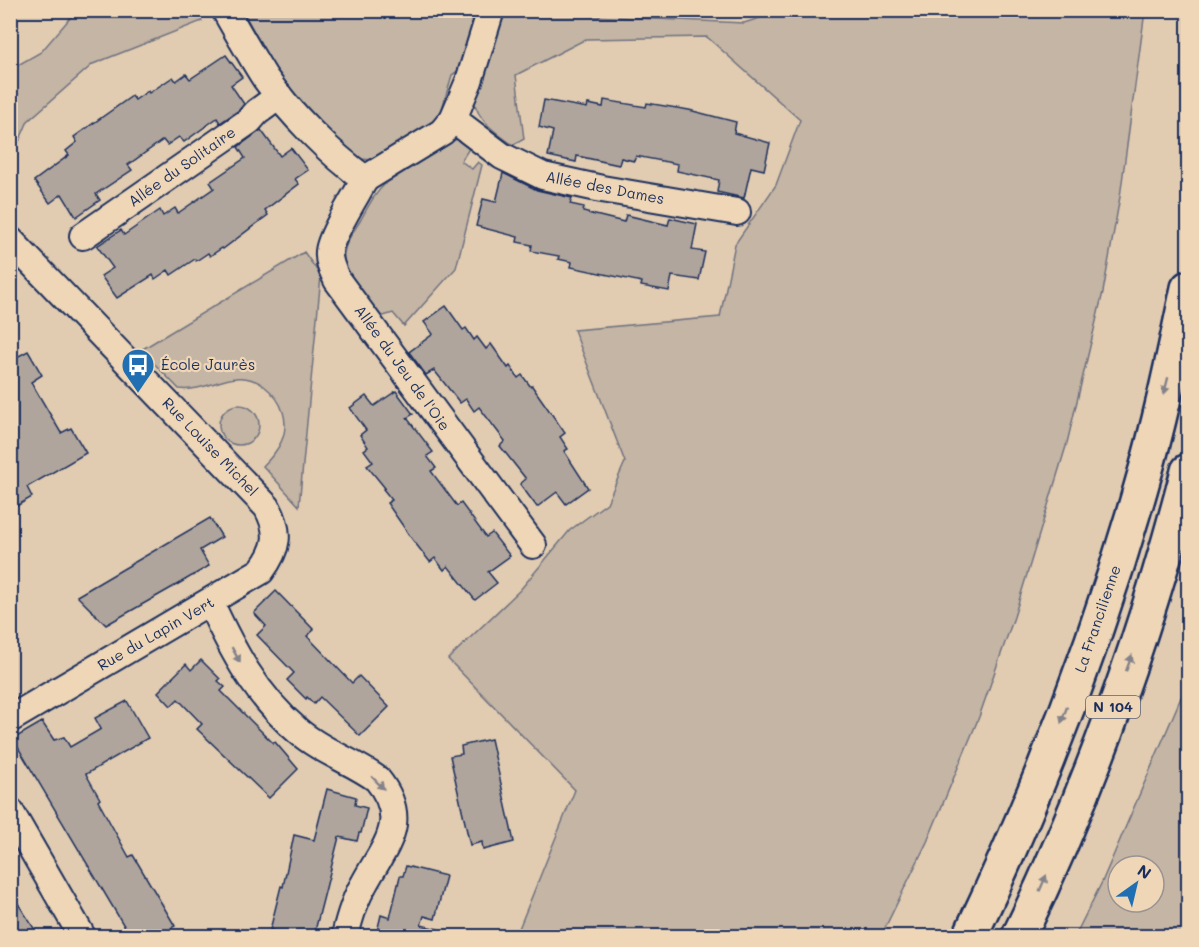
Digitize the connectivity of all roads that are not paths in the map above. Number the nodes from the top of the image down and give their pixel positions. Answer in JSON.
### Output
{"nodes":[{"id":1,"x":225,"y":10,"type":"edge"},
{"id":2,"x":491,"y":10,"type":"edge"},
{"id":3,"x":279,"y":96,"type":"junction"},
{"id":4,"x":453,"y":119,"type":"junction"},
{"id":5,"x":365,"y":179,"type":"junction"},
{"id":6,"x":737,"y":212,"type":"dead end"},
{"id":7,"x":83,"y":236,"type":"dead end"},
{"id":8,"x":10,"y":240,"type":"edge"},
{"id":9,"x":1188,"y":288,"type":"edge"},
{"id":10,"x":1188,"y":471,"type":"edge"},
{"id":11,"x":276,"y":529,"type":"joint"},
{"id":12,"x":533,"y":545,"type":"dead end"},
{"id":13,"x":210,"y":602,"type":"junction"},
{"id":14,"x":10,"y":719,"type":"edge"},
{"id":15,"x":10,"y":811,"type":"edge"},
{"id":16,"x":82,"y":936,"type":"edge"},
{"id":17,"x":345,"y":936,"type":"edge"},
{"id":18,"x":970,"y":936,"type":"edge"},
{"id":19,"x":1019,"y":936,"type":"edge"}],
"edges":[{"from":1,"to":3,"type":"street"},
{"from":2,"to":4,"type":"street"},
{"from":3,"to":5,"type":"street"},
{"from":3,"to":7,"type":"street","name":"Allée du Solitaire"},
{"from":4,"to":5,"type":"street"},
{"from":4,"to":6,"type":"street","name":"Allée des Dames"},
{"from":5,"to":12,"type":"street","name":"Allée du Jeu de l'Oie"},
{"from":8,"to":11,"type":"street","name":"Rue Louise Michel"},
{"from":9,"to":18,"type":"highway","name":"La Francilienne","number":"N 104","one_way":true},
{"from":19,"to":10,"type":"highway","number":"N 104","one_way":true},
{"from":11,"to":13,"type":"street","name":"Rue du Lapin Vert"},
{"from":13,"to":14,"type":"street","name":"Rue du Lapin Vert"},
{"from":13,"to":17,"type":"street","one_way":true},
{"from":15,"to":16,"type":"street"}]}
